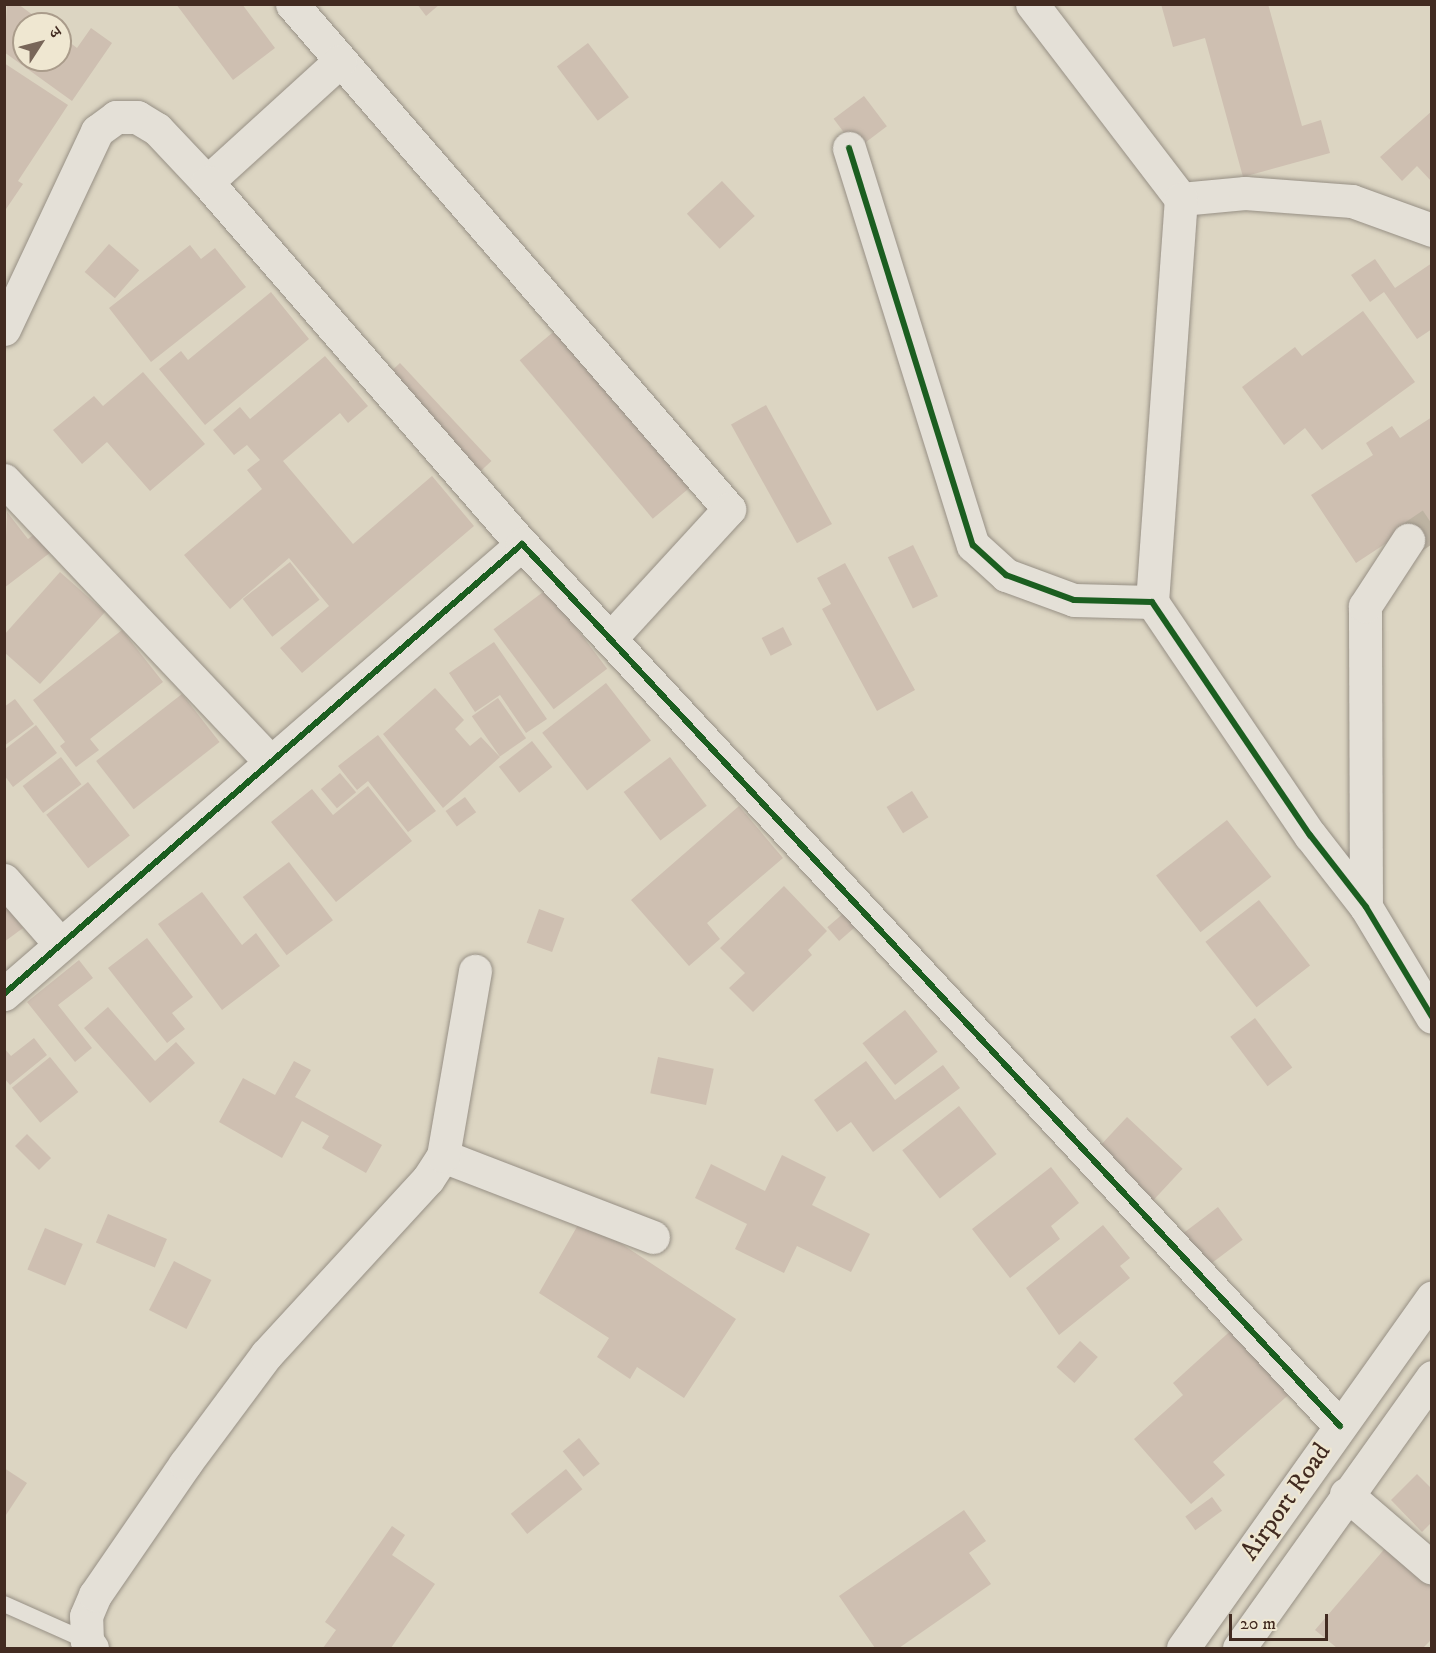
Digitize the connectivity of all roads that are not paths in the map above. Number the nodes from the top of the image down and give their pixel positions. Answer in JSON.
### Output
{"nodes":[{"id":1,"x":292,"y":4,"type":"edge"},
{"id":2,"x":1032,"y":4,"type":"edge"},
{"id":3,"x":340,"y":61,"type":"junction"},
{"id":4,"x":849,"y":148,"type":"dead end"},
{"id":5,"x":207,"y":183,"type":"junction"},
{"id":6,"x":1181,"y":199,"type":"junction"},
{"id":7,"x":1431,"y":230,"type":"edge"},
{"id":8,"x":4,"y":329,"type":"edge"},
{"id":9,"x":4,"y":480,"type":"edge"},
{"id":10,"x":1408,"y":540,"type":"tunnel mouth"},
{"id":11,"x":522,"y":544,"type":"junction"},
{"id":12,"x":1152,"y":602,"type":"junction"},
{"id":13,"x":610,"y":639,"type":"junction"},
{"id":14,"x":271,"y":762,"type":"junction"},
{"id":15,"x":4,"y":880,"type":"edge"},
{"id":16,"x":1366,"y":907,"type":"junction"},
{"id":17,"x":61,"y":945,"type":"junction"},
{"id":18,"x":475,"y":971,"type":"dead end"},
{"id":19,"x":4,"y":994,"type":"edge"},
{"id":20,"x":1431,"y":1017,"type":"edge"},
{"id":21,"x":443,"y":1156,"type":"junction"},
{"id":22,"x":653,"y":1237,"type":"dead end"},
{"id":23,"x":1431,"y":1298,"type":"edge"},
{"id":24,"x":1431,"y":1377,"type":"edge"},
{"id":25,"x":1340,"y":1426,"type":"junction"},
{"id":26,"x":1346,"y":1494,"type":"junction"},
{"id":27,"x":1431,"y":1568,"type":"edge"},
{"id":28,"x":4,"y":1604,"type":"edge"},
{"id":29,"x":90,"y":1645,"type":"edge"},
{"id":30,"x":1183,"y":1648,"type":"edge"},
{"id":31,"x":1239,"y":1648,"type":"edge"}],
"edges":[{"from":1,"to":3,"type":"street"},
{"from":2,"to":6,"type":"street"},
{"from":3,"to":5,"type":"street"},
{"from":3,"to":13,"type":"street"},
{"from":4,"to":12,"type":"street"},
{"from":5,"to":8,"type":"street"},
{"from":5,"to":11,"type":"street"},
{"from":6,"to":7,"type":"street"},
{"from":6,"to":12,"type":"street"},
{"from":9,"to":14,"type":"street"},
{"from":10,"to":16,"type":"street"},
{"from":11,"to":13,"type":"street"},
{"from":11,"to":14,"type":"street"},
{"from":12,"to":16,"type":"street"},
{"from":13,"to":25,"type":"street"},
{"from":14,"to":17,"type":"street"},
{"from":15,"to":17,"type":"street"},
{"from":16,"to":20,"type":"street"},
{"from":17,"to":19,"type":"street"},
{"from":18,"to":21,"type":"street"},
{"from":21,"to":22,"type":"street"},
{"from":21,"to":29,"type":"street"},
{"from":23,"to":25,"type":"street","name":"Airport Road"},
{"from":24,"to":26,"type":"street","name":"Airport Road"},
{"from":25,"to":30,"type":"street","name":"Airport Road"},
{"from":26,"to":27,"type":"street"},
{"from":26,"to":31,"type":"street","name":"Airport Road"},
{"from":28,"to":29,"type":"lane"}]}
